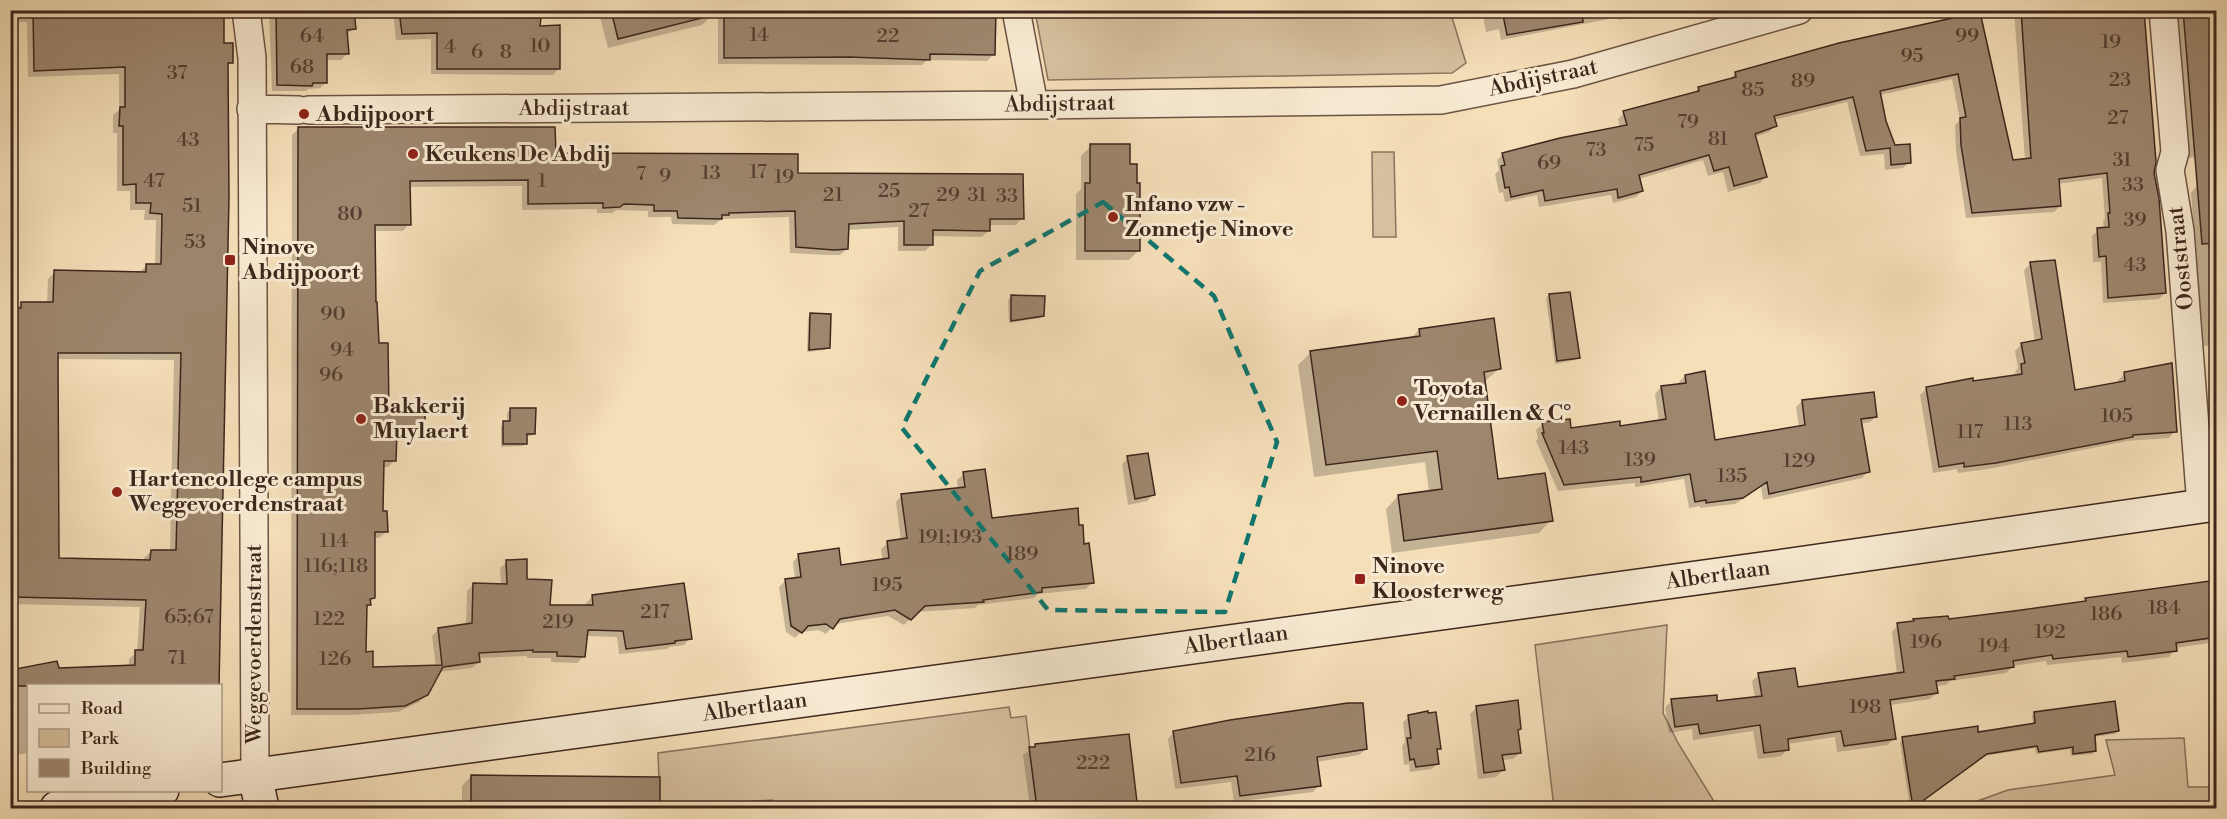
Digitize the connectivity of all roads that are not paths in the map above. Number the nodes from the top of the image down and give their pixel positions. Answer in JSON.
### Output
{"nodes":[{"id":1,"x":246,"y":10,"type":"edge"},
{"id":2,"x":1016,"y":10,"type":"edge"},
{"id":3,"x":1799,"y":10,"type":"edge"},
{"id":4,"x":2163,"y":10,"type":"edge"},
{"id":5,"x":1034,"y":105,"type":"junction"},
{"id":6,"x":251,"y":109,"type":"junction"},
{"id":7,"x":2209,"y":505,"type":"edge"},
{"id":8,"x":255,"y":775,"type":"junction"},
{"id":9,"x":222,"y":780,"type":"edge"},
{"id":10,"x":150,"y":792,"type":"edge"},
{"id":11,"x":57,"y":808,"type":"edge"},
{"id":12,"x":262,"y":808,"type":"edge"}],
"edges":[{"from":1,"to":6,"type":"street","name":"Weggevoerdenstraat"},
{"from":2,"to":5,"type":"street"},
{"from":3,"to":5,"type":"street","name":"Abdijstraat"},
{"from":4,"to":7,"type":"street","name":"Ooststraat"},
{"from":5,"to":6,"type":"street","name":"Abdijstraat"},
{"from":6,"to":8,"type":"street","name":"Weggevoerdenstraat"},
{"from":7,"to":8,"type":"main road","name":"Albertlaan"},
{"from":8,"to":9,"type":"main road","name":"Albertlaan"},
{"from":8,"to":12,"type":"main road"},
{"from":10,"to":11,"type":"main road"}]}
